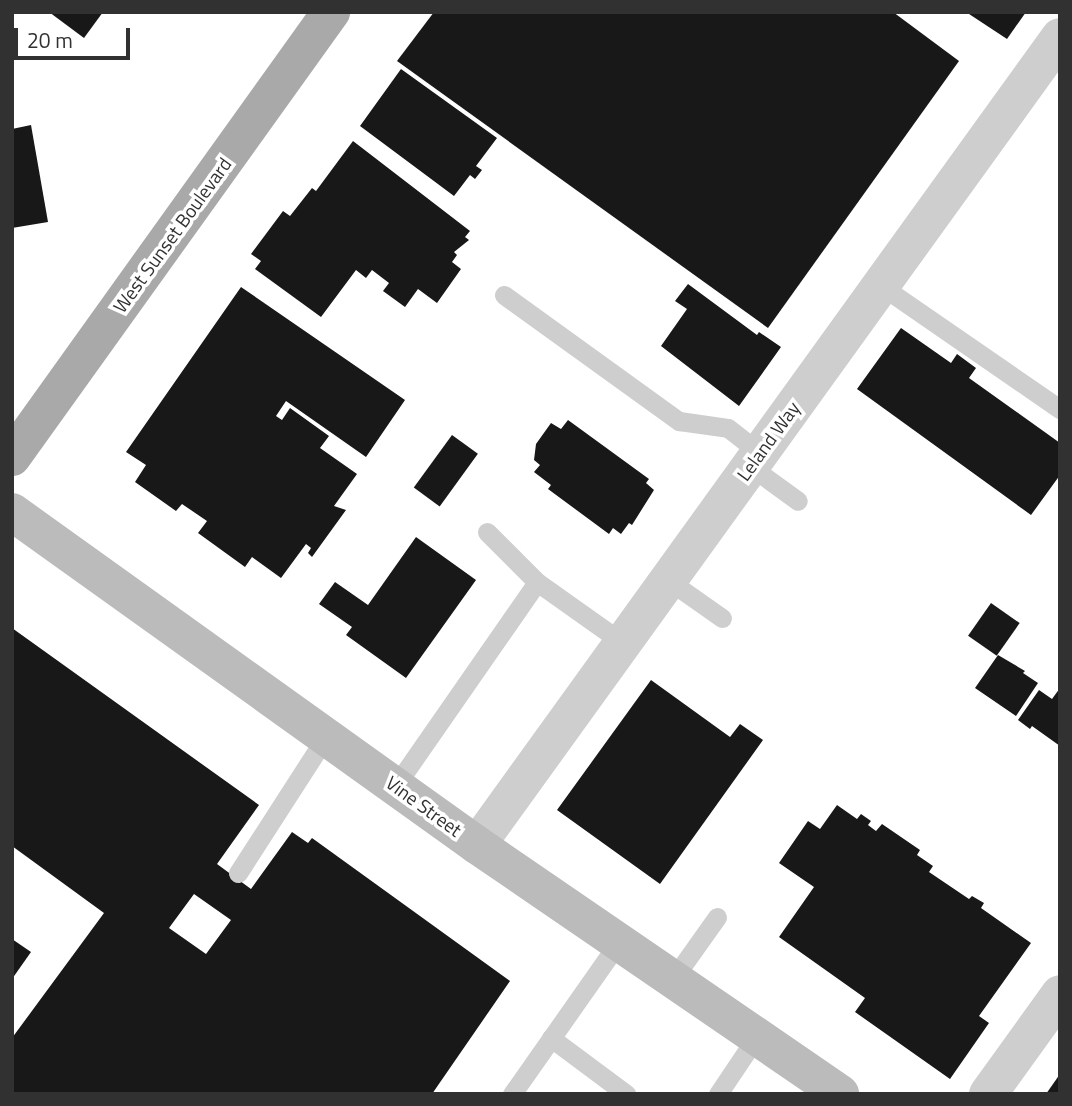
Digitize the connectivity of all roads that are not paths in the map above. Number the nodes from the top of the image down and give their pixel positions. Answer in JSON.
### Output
{"nodes":[{"id":1,"x":331,"y":12,"type":"edge"},
{"id":2,"x":1057,"y":48,"type":"edge"},
{"id":3,"x":880,"y":285,"type":"junction"},
{"id":4,"x":504,"y":295,"type":"dead end"},
{"id":5,"x":1060,"y":409,"type":"edge"},
{"id":6,"x":12,"y":457,"type":"edge"},
{"id":7,"x":755,"y":459,"type":"junction"},
{"id":8,"x":798,"y":501,"type":"dead end"},
{"id":9,"x":12,"y":512,"type":"edge"},
{"id":10,"x":487,"y":532,"type":"dead end"},
{"id":11,"x":668,"y":580,"type":"junction"},
{"id":12,"x":537,"y":582,"type":"junction"},
{"id":13,"x":722,"y":618,"type":"dead end"},
{"id":14,"x":623,"y":643,"type":"junction"},
{"id":15,"x":327,"y":735,"type":"junction"},
{"id":16,"x":396,"y":785,"type":"junction"},
{"id":17,"x":477,"y":845,"type":"junction"},
{"id":18,"x":238,"y":873,"type":"dead end"},
{"id":19,"x":717,"y":917,"type":"dead end"},
{"id":20,"x":619,"y":942,"type":"junction"},
{"id":21,"x":673,"y":979,"type":"junction"},
{"id":22,"x":1060,"y":994,"type":"edge"},
{"id":23,"x":757,"y":1037,"type":"junction"},
{"id":24,"x":551,"y":1038,"type":"junction"},
{"id":25,"x":512,"y":1094,"type":"edge"},
{"id":26,"x":626,"y":1094,"type":"edge"},
{"id":27,"x":718,"y":1094,"type":"edge"},
{"id":28,"x":840,"y":1094,"type":"edge"},
{"id":29,"x":988,"y":1094,"type":"edge"}],
"edges":[{"from":1,"to":6,"type":"main road","name":"West Sunset Boulevard"},
{"from":2,"to":3,"type":"street","name":"Leland Way"},
{"from":3,"to":5,"type":"lane"},
{"from":3,"to":7,"type":"street","name":"Leland Way"},
{"from":4,"to":7,"type":"lane"},
{"from":7,"to":8,"type":"lane"},
{"from":7,"to":11,"type":"street","name":"Leland Way"},
{"from":9,"to":15,"type":"main road","name":"Vine Street"},
{"from":10,"to":12,"type":"lane"},
{"from":11,"to":13,"type":"lane"},
{"from":11,"to":14,"type":"street","name":"Leland Way"},
{"from":12,"to":14,"type":"lane"},
{"from":12,"to":16,"type":"lane"},
{"from":14,"to":17,"type":"street","name":"Leland Way"},
{"from":15,"to":16,"type":"main road","name":"Vine Street"},
{"from":15,"to":18,"type":"lane"},
{"from":16,"to":17,"type":"main road","name":"Vine Street"},
{"from":17,"to":20,"type":"main road","name":"Vine Street"},
{"from":19,"to":21,"type":"lane"},
{"from":20,"to":21,"type":"main road","name":"Vine Street"},
{"from":20,"to":24,"type":"lane"},
{"from":21,"to":23,"type":"main road","name":"Vine Street"},
{"from":22,"to":29,"type":"street"},
{"from":23,"to":27,"type":"lane"},
{"from":23,"to":28,"type":"main road","name":"Vine Street"},
{"from":24,"to":25,"type":"lane"},
{"from":24,"to":26,"type":"lane"}]}
